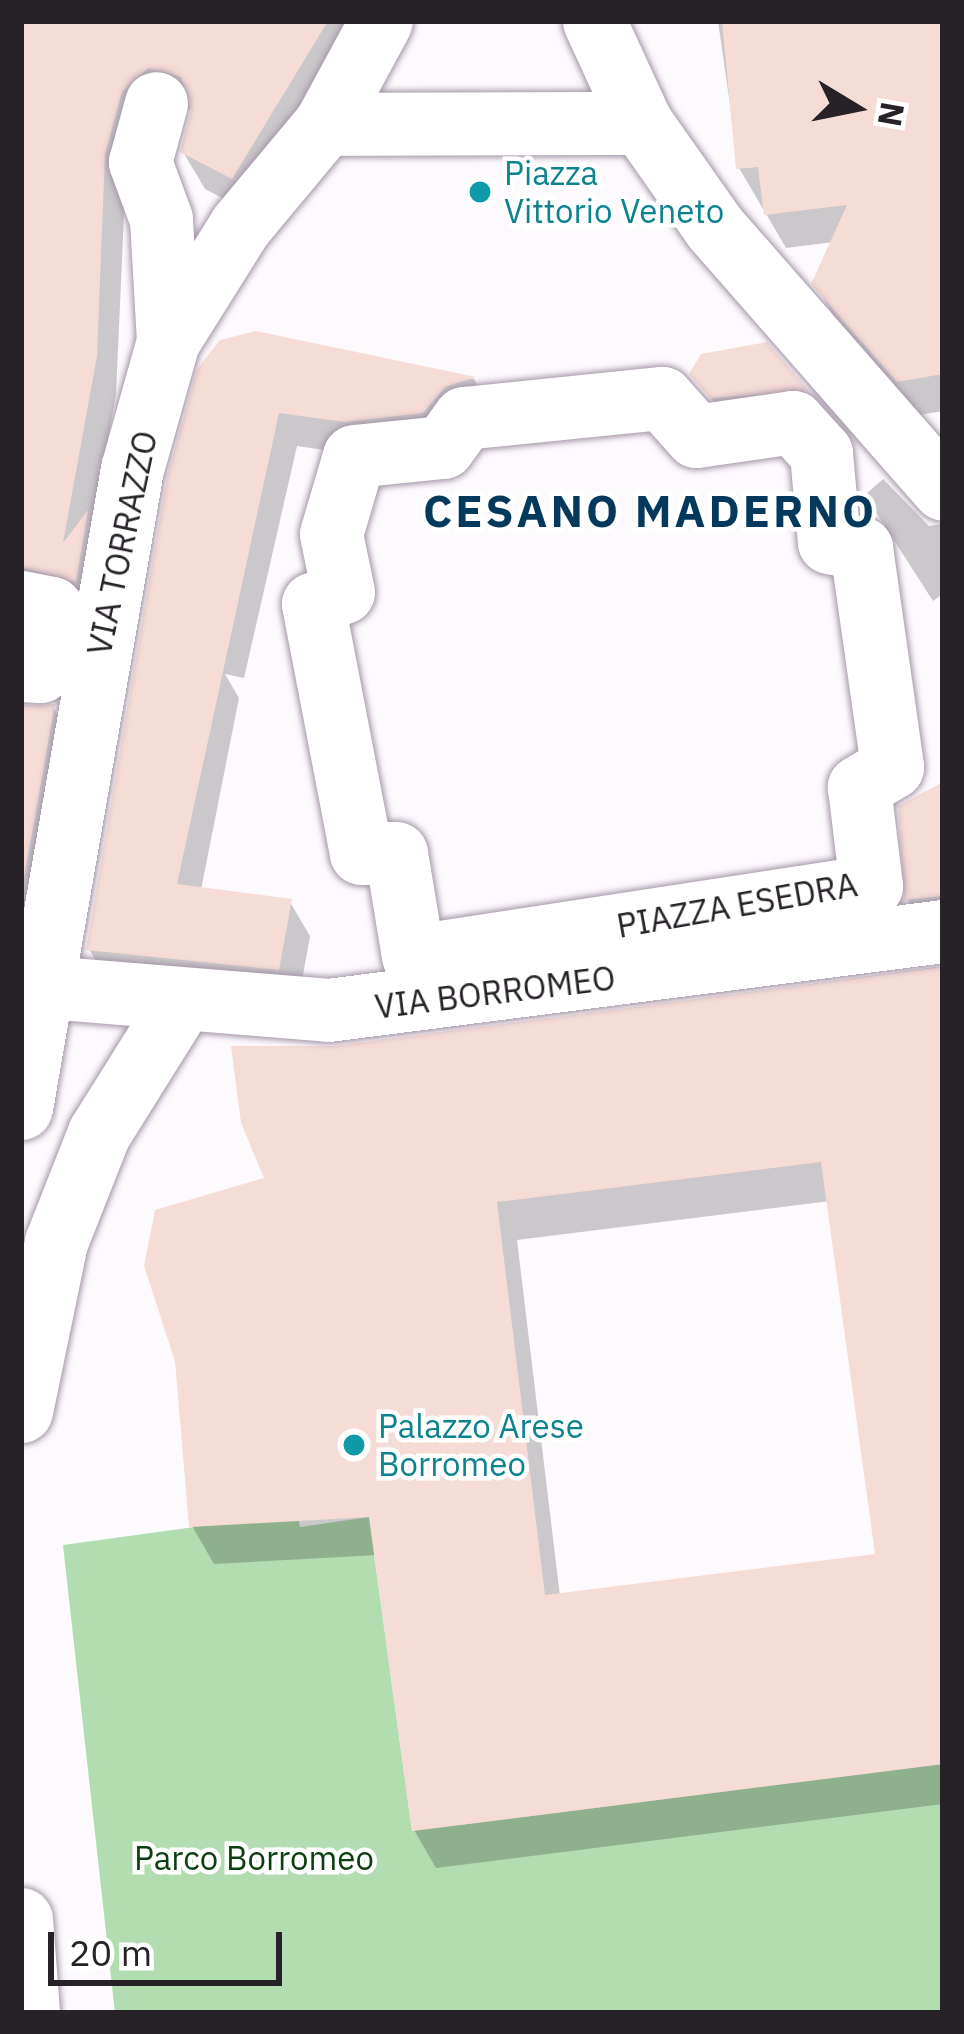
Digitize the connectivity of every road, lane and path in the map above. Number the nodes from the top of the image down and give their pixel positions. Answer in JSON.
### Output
{"nodes":[{"id":1,"x":381,"y":21,"type":"edge"},
{"id":2,"x":594,"y":21,"type":"edge"},
{"id":3,"x":156,"y":103,"type":"dead end"},
{"id":4,"x":326,"y":124,"type":"junction"},
{"id":5,"x":641,"y":124,"type":"junction"},
{"id":6,"x":168,"y":341,"type":"junction"},
{"id":7,"x":937,"y":472,"type":"edge"},
{"id":8,"x":21,"y":602,"type":"edge"},
{"id":9,"x":21,"y":670,"type":"edge"},
{"id":10,"x":943,"y":931,"type":"edge"},
{"id":11,"x":412,"y":956,"type":"joint"},
{"id":12,"x":45,"y":987,"type":"junction"},
{"id":13,"x":182,"y":1000,"type":"junction"},
{"id":14,"x":21,"y":1108,"type":"edge"},
{"id":15,"x":21,"y":1411,"type":"edge"},
{"id":16,"x":21,"y":1919,"type":"edge"},
{"id":17,"x":28,"y":2013,"type":"edge"}],
"edges":[{"from":1,"to":4,"type":"street"},
{"from":2,"to":5,"type":"street"},
{"from":3,"to":6,"type":"street","name":"VIA TORRAZZO"},
{"from":4,"to":5,"type":"street"},
{"from":4,"to":6,"type":"street"},
{"from":5,"to":7,"type":"street"},
{"from":6,"to":12,"type":"street","name":"VIA TORRAZZO"},
{"from":8,"to":9,"type":"street"},
{"from":10,"to":13,"type":"street","name":"VIA BORROMEO"},
{"from":11,"to":11,"type":"street","name":"PIAZZA ESEDRA"},
{"from":12,"to":13,"type":"street","name":"VIA BORROMEO"},
{"from":12,"to":14,"type":"street","name":"VIA TORRAZZO"},
{"from":13,"to":15,"type":"street"},
{"from":16,"to":17,"type":"street"}]}
